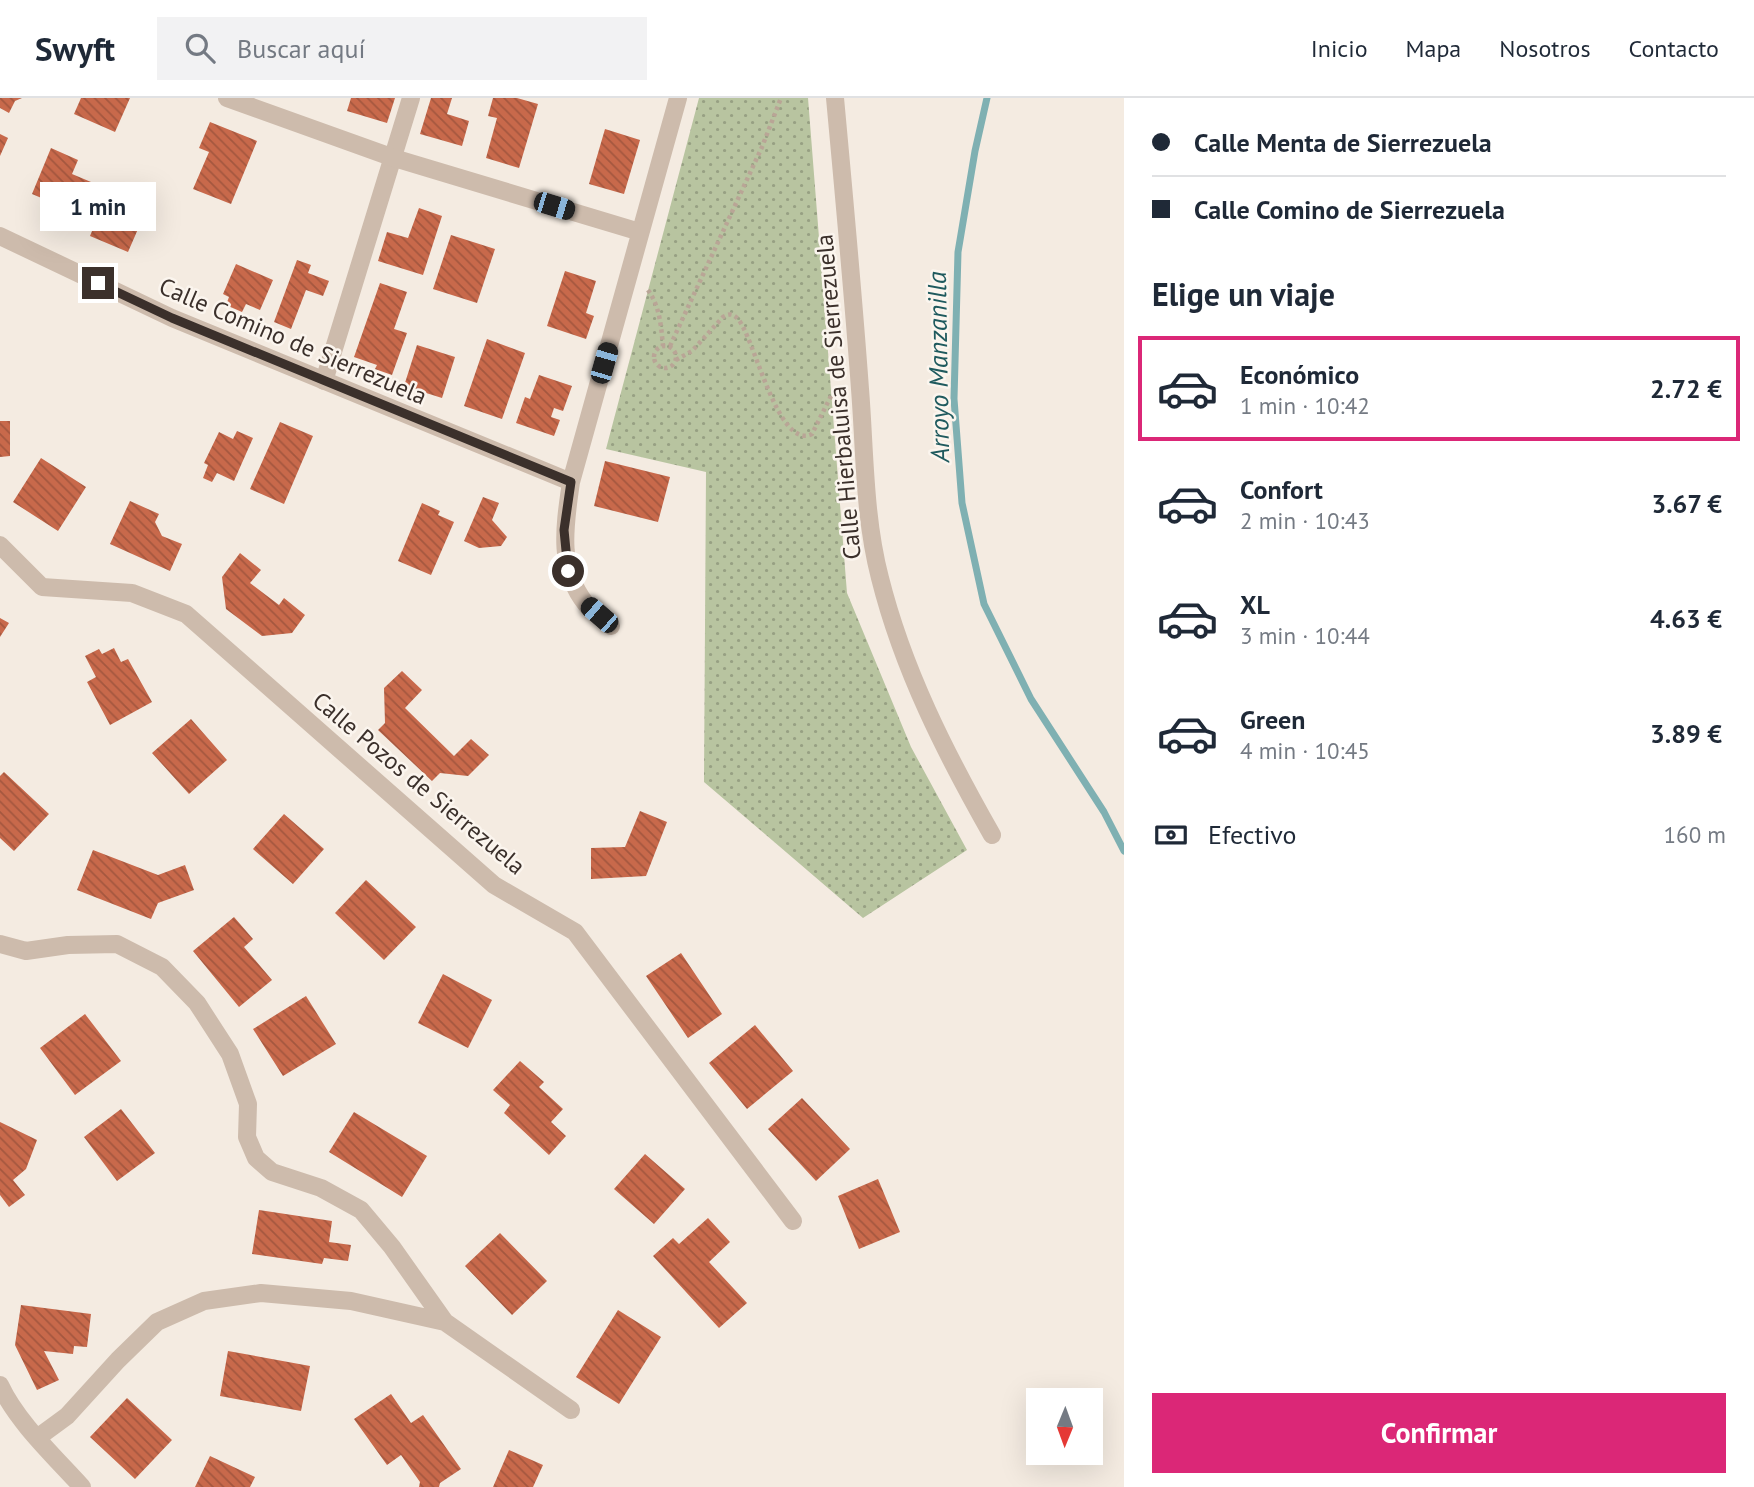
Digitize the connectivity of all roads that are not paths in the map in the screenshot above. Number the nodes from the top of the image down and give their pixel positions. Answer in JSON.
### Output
{"nodes":[{"id":1,"x":227,"y":98,"type":"edge"},
{"id":2,"x":411,"y":98,"type":"edge"},
{"id":3,"x":678,"y":98,"type":"edge"},
{"id":4,"x":835,"y":98,"type":"edge"},
{"id":5,"x":394,"y":158,"type":"junction"},
{"id":6,"x":640,"y":232,"type":"junction"},
{"id":7,"x":0,"y":236,"type":"edge"},
{"id":8,"x":324,"y":381,"type":"junction"},
{"id":9,"x":571,"y":482,"type":"junction"},
{"id":10,"x":0,"y":545,"type":"edge"},
{"id":11,"x":611,"y":626,"type":"dead end"},
{"id":12,"x":992,"y":835,"type":"dead end"},
{"id":13,"x":0,"y":944,"type":"edge"},
{"id":14,"x":793,"y":1221,"type":"dead end"},
{"id":15,"x":445,"y":1322,"type":"junction"},
{"id":16,"x":0,"y":1385,"type":"edge"},
{"id":17,"x":571,"y":1410,"type":"dead end"},
{"id":18,"x":37,"y":1438,"type":"junction"},
{"id":19,"x":82,"y":1487,"type":"edge"}],
"edges":[{"from":1,"to":5,"type":"street"},
{"from":2,"to":5,"type":"street"},
{"from":3,"to":6,"type":"street"},
{"from":4,"to":12,"type":"street","name":"Calle Hierbaluisa de Sierrezuela"},
{"from":5,"to":6,"type":"street"},
{"from":5,"to":8,"type":"street"},
{"from":6,"to":9,"type":"street"},
{"from":7,"to":8,"type":"street","name":"Calle Comino de Sierrezuela"},
{"from":8,"to":9,"type":"street","name":"Calle Comino de Sierrezuela"},
{"from":9,"to":11,"type":"street"},
{"from":10,"to":14,"type":"street","name":"Calle Pozos de Sierrezuela"},
{"from":13,"to":15,"type":"street"},
{"from":15,"to":17,"type":"street"},
{"from":15,"to":18,"type":"street"},
{"from":16,"to":18,"type":"street"},
{"from":18,"to":19,"type":"street"}]}
